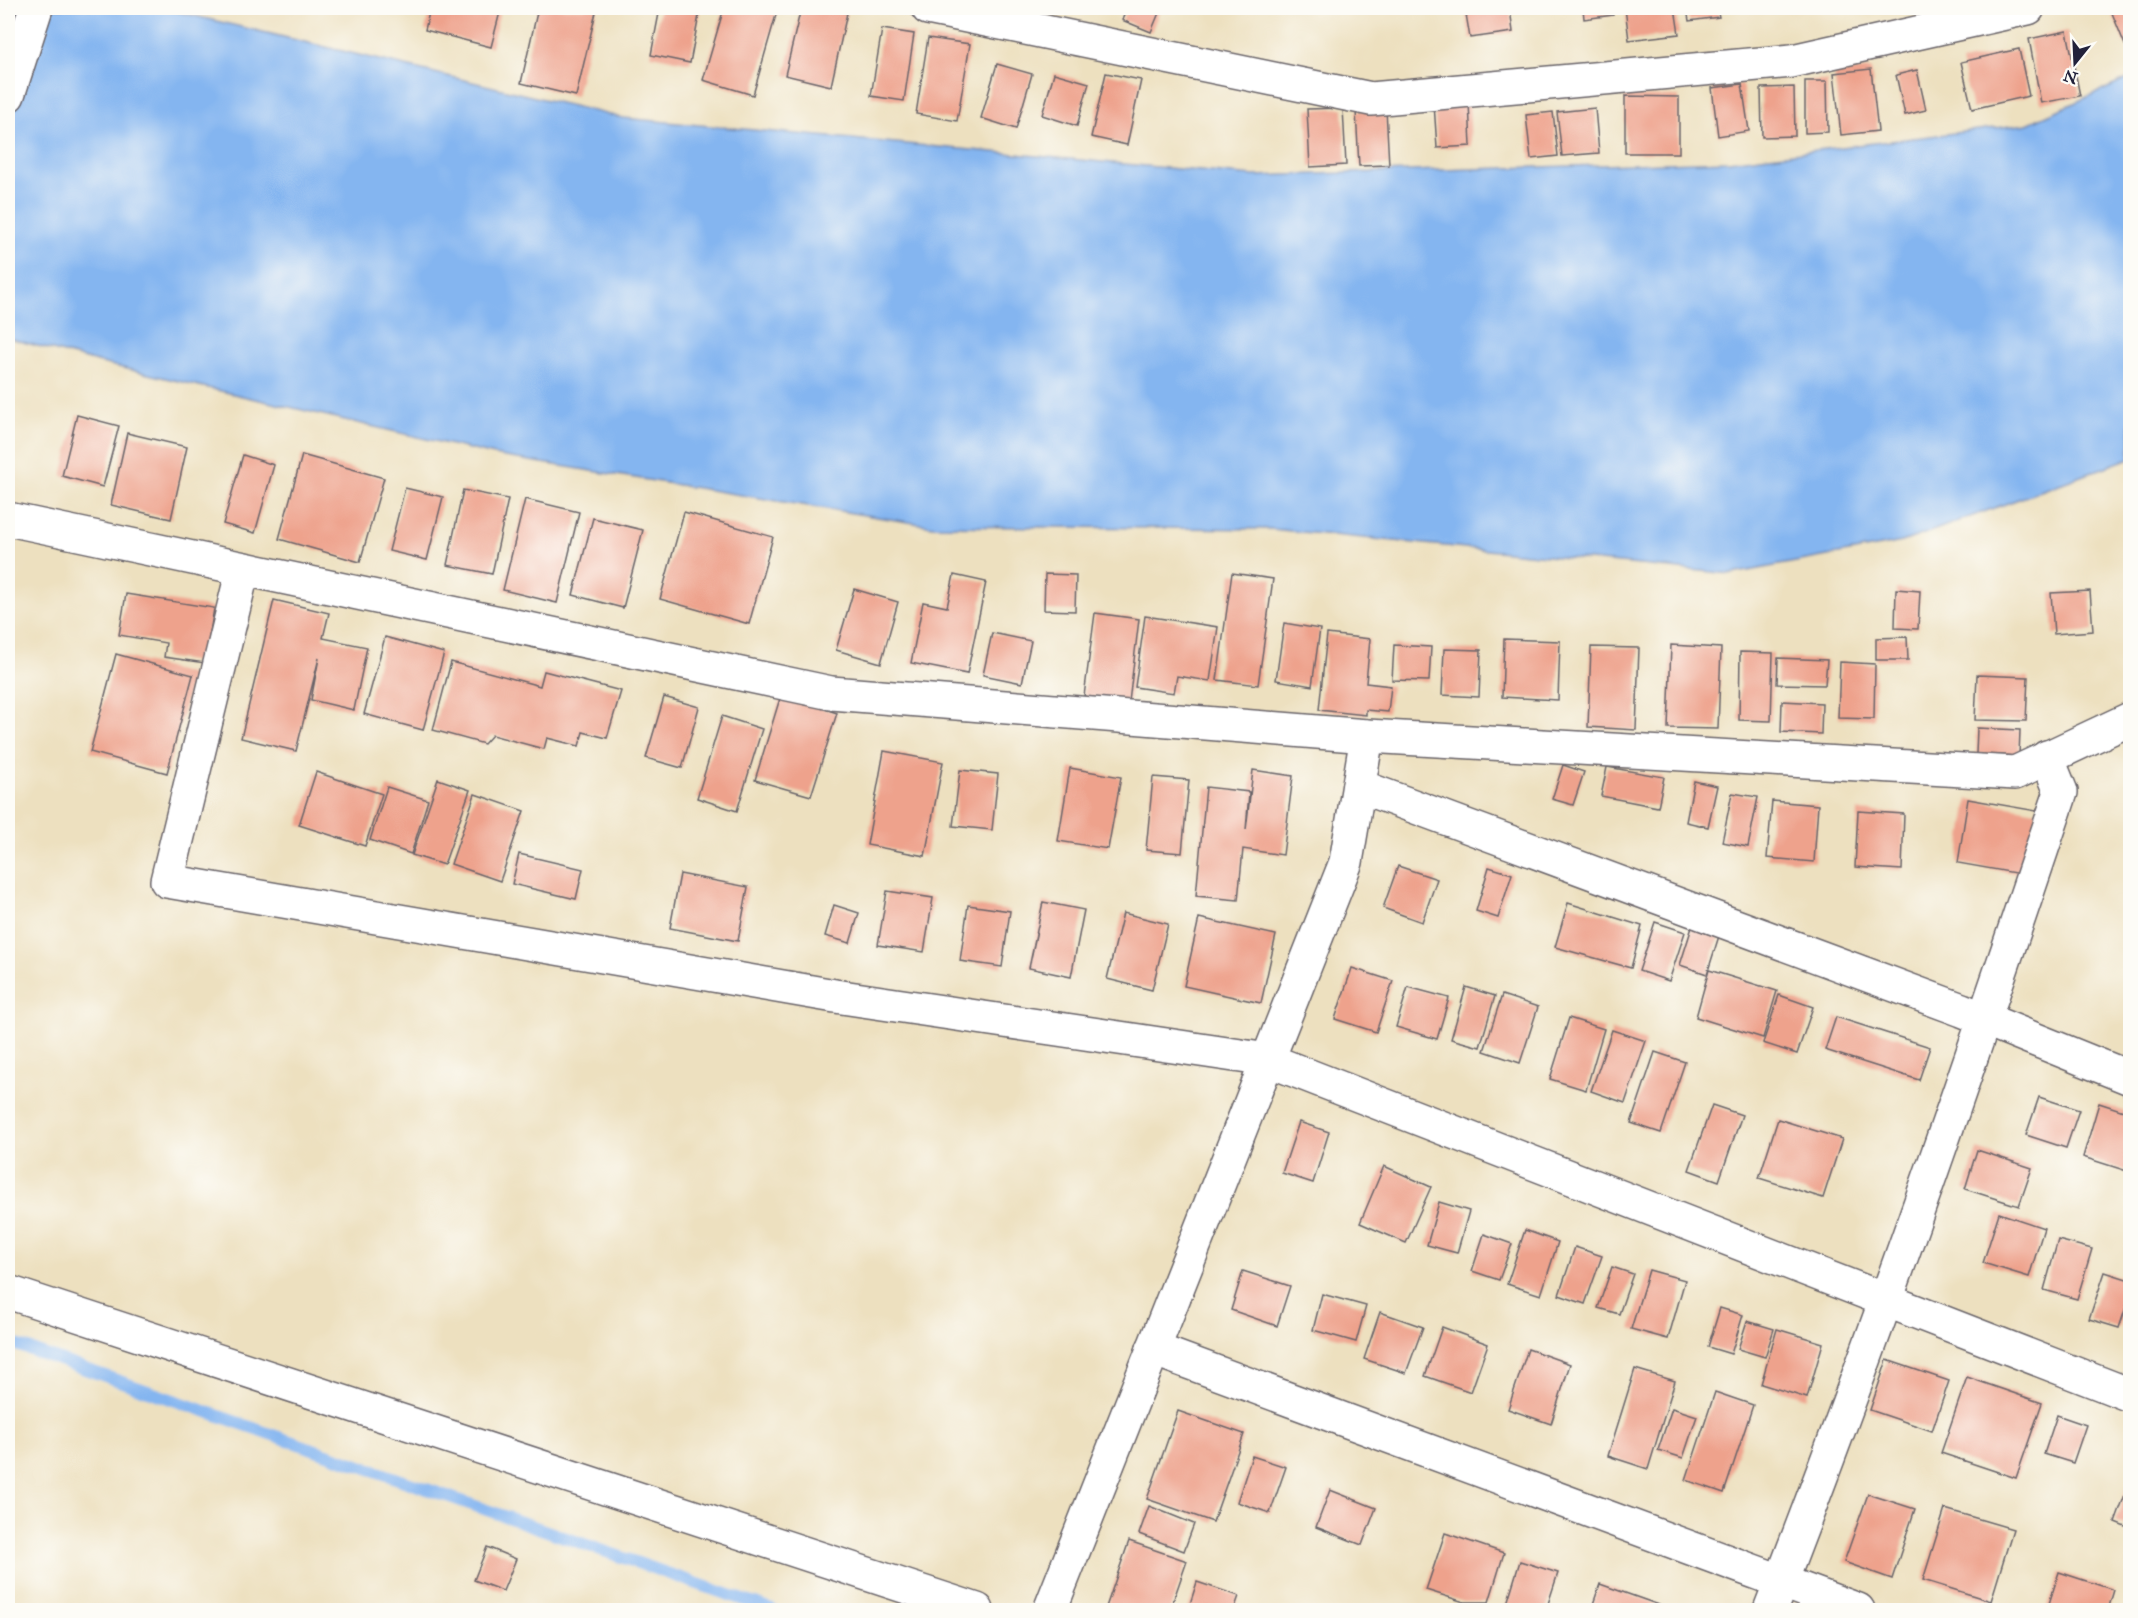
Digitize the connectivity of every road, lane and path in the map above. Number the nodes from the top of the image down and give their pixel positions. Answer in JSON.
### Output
{"nodes":[{"id":1,"x":36,"y":8,"type":"edge"},
{"id":2,"x":928,"y":8,"type":"edge"},
{"id":3,"x":2028,"y":8,"type":"edge"},
{"id":4,"x":8,"y":96,"type":"edge"},
{"id":5,"x":8,"y":519,"type":"edge"},
{"id":6,"x":243,"y":569,"type":"junction"},
{"id":7,"x":2130,"y":719,"type":"edge"},
{"id":8,"x":1367,"y":736,"type":"junction"},
{"id":9,"x":2047,"y":758,"type":"junction"},
{"id":10,"x":1359,"y":786,"type":"junction"},
{"id":11,"x":1985,"y":1019,"type":"junction"},
{"id":12,"x":1268,"y":1060,"type":"junction"},
{"id":13,"x":2130,"y":1077,"type":"edge"},
{"id":14,"x":8,"y":1292,"type":"edge"},
{"id":15,"x":1887,"y":1300,"type":"junction"},
{"id":16,"x":1153,"y":1350,"type":"junction"},
{"id":17,"x":2130,"y":1395,"type":"edge"},
{"id":18,"x":1776,"y":1596,"type":"edge"},
{"id":19,"x":977,"y":1611,"type":"edge"},
{"id":20,"x":1050,"y":1611,"type":"edge"},
{"id":21,"x":1858,"y":1611,"type":"edge"}],
"edges":[{"from":1,"to":4,"type":"street"},
{"from":2,"to":3,"type":"street"},
{"from":5,"to":6,"type":"street"},
{"from":6,"to":8,"type":"street"},
{"from":6,"to":12,"type":"street"},
{"from":7,"to":9,"type":"street"},
{"from":8,"to":9,"type":"street"},
{"from":8,"to":10,"type":"street"},
{"from":9,"to":11,"type":"street"},
{"from":10,"to":11,"type":"street"},
{"from":10,"to":12,"type":"street"},
{"from":11,"to":13,"type":"street"},
{"from":11,"to":15,"type":"street"},
{"from":12,"to":15,"type":"street"},
{"from":12,"to":16,"type":"street"},
{"from":14,"to":19,"type":"street"},
{"from":15,"to":17,"type":"street"},
{"from":15,"to":18,"type":"street"},
{"from":16,"to":18,"type":"street"},
{"from":16,"to":20,"type":"street"},
{"from":18,"to":21,"type":"street"}]}
